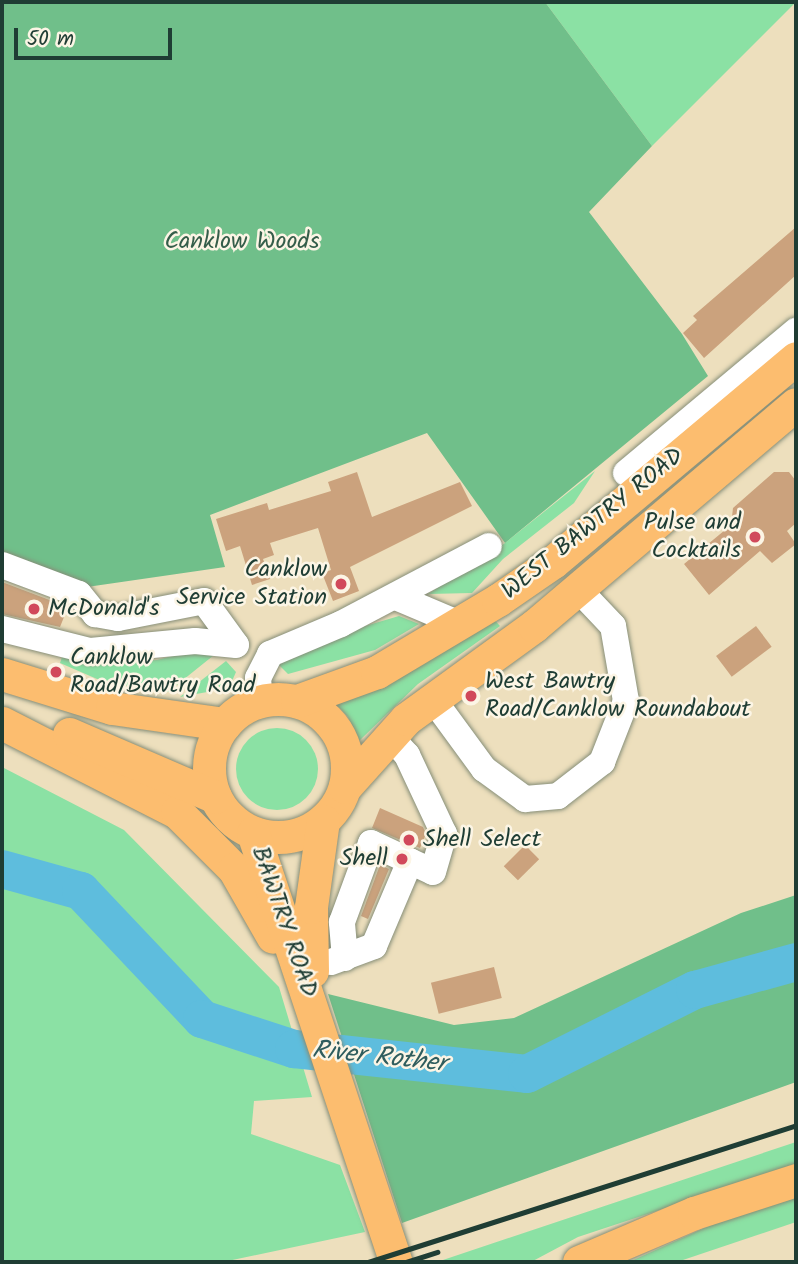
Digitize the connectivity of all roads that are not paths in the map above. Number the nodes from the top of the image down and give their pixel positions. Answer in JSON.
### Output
{"nodes":[{"id":1,"x":796,"y":331,"type":"edge"},
{"id":2,"x":796,"y":358,"type":"edge"},
{"id":3,"x":796,"y":404,"type":"edge"},
{"id":4,"x":626,"y":473,"type":"joint"},
{"id":5,"x":489,"y":546,"type":"dead end"},
{"id":6,"x":553,"y":562,"type":"junction"},
{"id":7,"x":2,"y":565,"type":"edge"},
{"id":8,"x":578,"y":589,"type":"junction"},
{"id":9,"x":396,"y":597,"type":"junction"},
{"id":10,"x":460,"y":624,"type":"junction"},
{"id":11,"x":2,"y":629,"type":"edge"},
{"id":12,"x":236,"y":645,"type":"junction"},
{"id":13,"x":266,"y":661,"type":"junction"},
{"id":14,"x":2,"y":674,"type":"edge"},
{"id":15,"x":432,"y":698,"type":"junction"},
{"id":16,"x":260,"y":701,"type":"junction"},
{"id":17,"x":297,"y":701,"type":"junction"},
{"id":18,"x":2,"y":706,"type":"edge"},
{"id":19,"x":2,"y":723,"type":"edge"},
{"id":20,"x":225,"y":724,"type":"junction"},
{"id":21,"x":389,"y":736,"type":"junction"},
{"id":22,"x":345,"y":787,"type":"junction"},
{"id":23,"x":215,"y":797,"type":"junction"},
{"id":24,"x":323,"y":821,"type":"junction"},
{"id":25,"x":253,"y":833,"type":"junction"},
{"id":26,"x":402,"y":858,"type":"junction"},
{"id":27,"x":345,"y":958,"type":"junction"},
{"id":28,"x":312,"y":966,"type":"junction"},
{"id":29,"x":318,"y":1019,"type":"junction"},
{"id":30,"x":796,"y":1180,"type":"edge"},
{"id":31,"x":397,"y":1262,"type":"edge"},
{"id":32,"x":579,"y":1262,"type":"edge"}],
"edges":[{"from":1,"to":4,"type":"street","name":"WEST BAWTRY ROAD"},
{"from":2,"to":6,"type":"main road","name":"WEST BAWTRY ROAD"},
{"from":3,"to":8,"type":"main road","name":"WEST BAWTRY ROAD"},
{"from":4,"to":6,"type":"main road"},
{"from":5,"to":9,"type":"street"},
{"from":6,"to":10,"type":"main road","name":"WEST BAWTRY ROAD"},
{"from":7,"to":12,"type":"street"},
{"from":8,"to":15,"type":"main road","name":"WEST BAWTRY ROAD"},
{"from":8,"to":15,"type":"street"},
{"from":9,"to":10,"type":"street"},
{"from":9,"to":13,"type":"street"},
{"from":10,"to":17,"type":"main road","name":"WEST BAWTRY ROAD"},
{"from":11,"to":12,"type":"street"},
{"from":12,"to":13,"type":"street"},
{"from":13,"to":16,"type":"street"},
{"from":14,"to":20,"type":"main road"},
{"from":15,"to":21,"type":"main road","name":"WEST BAWTRY ROAD"},
{"from":16,"to":17,"type":"main road"},
{"from":16,"to":20,"type":"main road"},
{"from":17,"to":22,"type":"main road"},
{"from":18,"to":23,"type":"main road"},
{"from":19,"to":29,"type":"main road"},
{"from":20,"to":23,"type":"main road"},
{"from":21,"to":22,"type":"main road","name":"WEST BAWTRY ROAD"},
{"from":21,"to":26,"type":"street"},
{"from":22,"to":24,"type":"main road"},
{"from":23,"to":25,"type":"main road"},
{"from":24,"to":25,"type":"main road"},
{"from":24,"to":28,"type":"main road","name":"BAWTRY ROAD"},
{"from":25,"to":29,"type":"main road","name":"BAWTRY ROAD"},
{"from":26,"to":27,"type":"street"},
{"from":26,"to":27,"type":"street"},
{"from":27,"to":28,"type":"street"},
{"from":28,"to":29,"type":"main road","name":"BAWTRY ROAD"},
{"from":29,"to":31,"type":"main road","name":"BAWTRY ROAD"},
{"from":30,"to":32,"type":"main road"}]}
